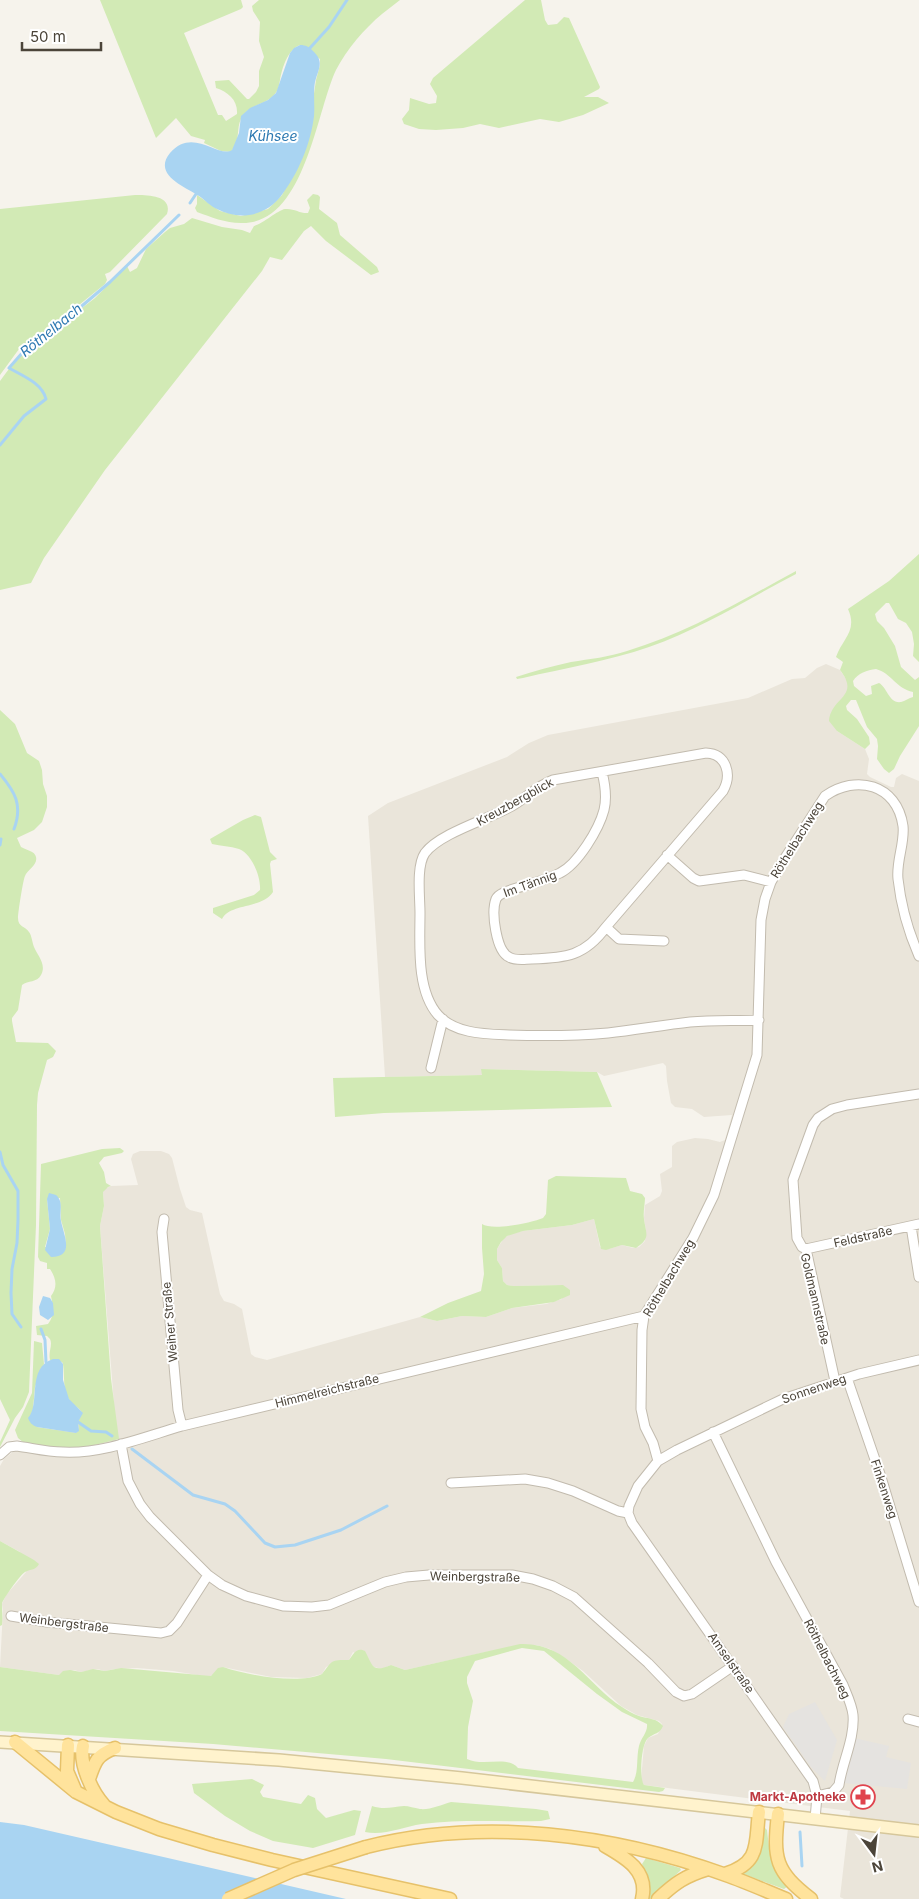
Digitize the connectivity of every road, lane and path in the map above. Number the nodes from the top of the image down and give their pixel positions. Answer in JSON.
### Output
{"nodes":[{"id":1,"x":602,"y":772,"type":"junction"},
{"id":2,"x":667,"y":855,"type":"junction"},
{"id":3,"x":771,"y":882,"type":"junction"},
{"id":4,"x":606,"y":927,"type":"junction"},
{"id":5,"x":664,"y":941,"type":"dead end"},
{"id":6,"x":919,"y":956,"type":"edge"},
{"id":7,"x":442,"y":1019,"type":"junction"},
{"id":8,"x":759,"y":1020,"type":"junction"},
{"id":9,"x":430,"y":1068,"type":"dead end"},
{"id":10,"x":919,"y":1094,"type":"edge"},
{"id":11,"x":164,"y":1219,"type":"dead end"},
{"id":12,"x":915,"y":1225,"type":"edge"},
{"id":13,"x":806,"y":1249,"type":"junction"},
{"id":14,"x":919,"y":1277,"type":"edge"},
{"id":15,"x":644,"y":1316,"type":"junction"},
{"id":16,"x":919,"y":1360,"type":"edge"},
{"id":17,"x":847,"y":1378,"type":"junction"},
{"id":18,"x":835,"y":1381,"type":"junction"},
{"id":19,"x":182,"y":1426,"type":"junction"},
{"id":20,"x":713,"y":1432,"type":"junction"},
{"id":21,"x":121,"y":1444,"type":"junction"},
{"id":22,"x":0,"y":1455,"type":"edge"},
{"id":23,"x":658,"y":1461,"type":"junction"},
{"id":24,"x":451,"y":1483,"type":"dead end"},
{"id":25,"x":628,"y":1513,"type":"junction"},
{"id":26,"x":208,"y":1575,"type":"junction"},
{"id":27,"x":919,"y":1602,"type":"edge"},
{"id":28,"x":11,"y":1616,"type":"dead end"},
{"id":29,"x":733,"y":1666,"type":"junction"},
{"id":30,"x":908,"y":1718,"type":"dead end"},
{"id":31,"x":919,"y":1722,"type":"edge"},
{"id":32,"x":0,"y":1742,"type":"edge"},
{"id":33,"x":15,"y":1742,"type":"junction"},
{"id":34,"x":68,"y":1745,"type":"junction"},
{"id":35,"x":82,"y":1746,"type":"junction"},
{"id":36,"x":115,"y":1748,"type":"junction"},
{"id":37,"x":89,"y":1779,"type":"junction"},
{"id":38,"x":76,"y":1792,"type":"junction"},
{"id":39,"x":818,"y":1796,"type":"junction"},
{"id":40,"x":104,"y":1805,"type":"junction"},
{"id":41,"x":759,"y":1812,"type":"junction"},
{"id":42,"x":778,"y":1814,"type":"junction"},
{"id":43,"x":816,"y":1819,"type":"junction"},
{"id":44,"x":919,"y":1831,"type":"edge"},
{"id":45,"x":594,"y":1840,"type":"junction"},
{"id":46,"x":708,"y":1869,"type":"junction"},
{"id":47,"x":725,"y":1874,"type":"junction"},
{"id":48,"x":810,"y":1898,"type":"edge"},
{"id":49,"x":228,"y":1899,"type":"edge"},
{"id":50,"x":450,"y":1899,"type":"edge"},
{"id":51,"x":642,"y":1899,"type":"edge"},
{"id":52,"x":658,"y":1899,"type":"edge"},
{"id":53,"x":786,"y":1899,"type":"edge"}],
"edges":[{"from":1,"to":2,"type":"street","name":"Kreuzbergblick"},
{"from":1,"to":4,"type":"street","name":"Im Tännig"},
{"from":1,"to":7,"type":"street","name":"Kreuzbergblick"},
{"from":2,"to":3,"type":"street"},
{"from":2,"to":4,"type":"street","name":"Im Tännig"},
{"from":3,"to":6,"type":"street","name":"Röthelbachweg"},
{"from":3,"to":8,"type":"street","name":"Röthelbachweg"},
{"from":4,"to":5,"type":"street"},
{"from":7,"to":8,"type":"street"},
{"from":7,"to":9,"type":"street"},
{"from":8,"to":15,"type":"street","name":"Röthelbachweg"},
{"from":10,"to":13,"type":"street","name":"Goldmannstraße"},
{"from":11,"to":19,"type":"street","name":"Weiher Straße"},
{"from":12,"to":13,"type":"street","name":"Feldstraße"},
{"from":12,"to":14,"type":"street"},
{"from":13,"to":18,"type":"street","name":"Goldmannstraße"},
{"from":15,"to":19,"type":"street","name":"Himmelreichstraße"},
{"from":15,"to":23,"type":"street","name":"Röthelbachweg"},
{"from":16,"to":17,"type":"street","name":"Sonnenweg"},
{"from":17,"to":18,"type":"street","name":"Sonnenweg"},
{"from":17,"to":27,"type":"street","name":"Finkenweg"},
{"from":18,"to":20,"type":"street","name":"Sonnenweg"},
{"from":19,"to":21,"type":"street","name":"Himmelreichstraße"},
{"from":20,"to":23,"type":"street"},
{"from":20,"to":39,"type":"street","name":"Röthelbachweg"},
{"from":21,"to":22,"type":"street","name":"Himmelreichstraße"},
{"from":21,"to":26,"type":"street","name":"Weinbergstraße"},
{"from":23,"to":25,"type":"street"},
{"from":24,"to":25,"type":"street"},
{"from":25,"to":29,"type":"street","name":"Amselstraße"},
{"from":26,"to":28,"type":"street","name":"Weinbergstraße"},
{"from":26,"to":29,"type":"street","name":"Weinbergstraße"},
{"from":29,"to":39,"type":"street","name":"Amselstraße"},
{"from":30,"to":31,"type":"street"},
{"from":32,"to":33,"type":"street"},
{"from":33,"to":34,"type":"street"},
{"from":33,"to":38,"type":"main road"},
{"from":34,"to":35,"type":"street"},
{"from":34,"to":38,"type":"main road"},
{"from":35,"to":36,"type":"street"},
{"from":35,"to":37,"type":"main road"},
{"from":36,"to":37,"type":"main road"},
{"from":36,"to":41,"type":"street"},
{"from":37,"to":40,"type":"main road"},
{"from":38,"to":40,"type":"main road"},
{"from":39,"to":43,"type":"street","name":"Amselstraße"},
{"from":40,"to":50,"type":"main road"},
{"from":41,"to":42,"type":"street"},
{"from":41,"to":47,"type":"main road"},
{"from":42,"to":43,"type":"street"},
{"from":42,"to":48,"type":"main road"},
{"from":43,"to":44,"type":"street"},
{"from":45,"to":46,"type":"main road"},
{"from":45,"to":49,"type":"main road","bridge":true},
{"from":45,"to":51,"type":"main road"},
{"from":46,"to":47,"type":"main road"},
{"from":46,"to":52,"type":"main road"},
{"from":47,"to":53,"type":"main road"}]}
